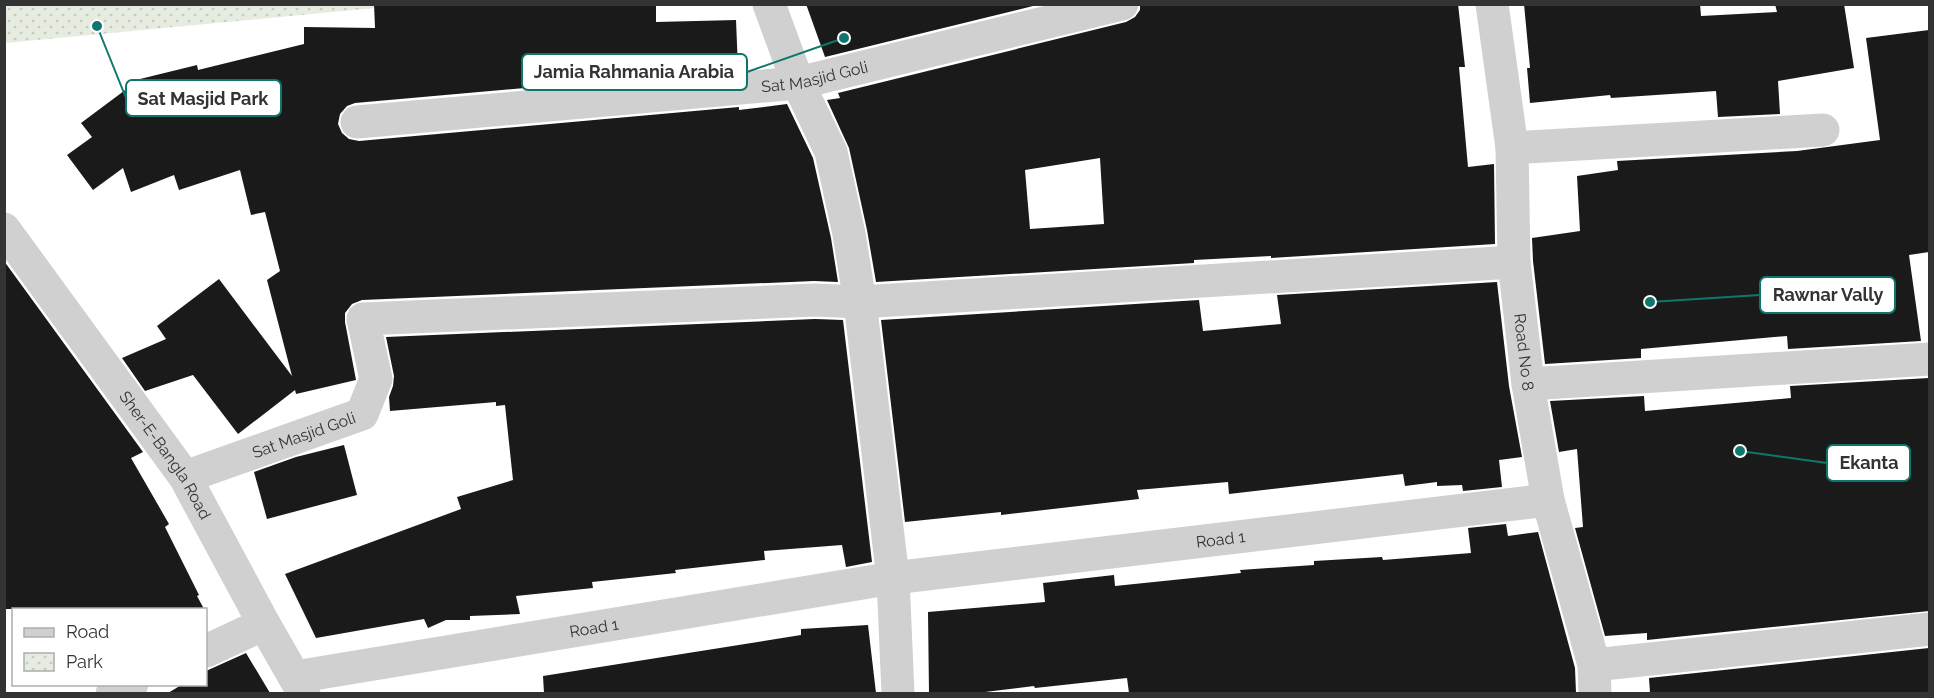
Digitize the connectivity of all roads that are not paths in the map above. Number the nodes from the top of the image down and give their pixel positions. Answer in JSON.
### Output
{"nodes":[{"id":1,"x":769,"y":4,"type":"edge"},
{"id":2,"x":1122,"y":4,"type":"edge"},
{"id":3,"x":1492,"y":4,"type":"edge"},
{"id":4,"x":798,"y":83,"type":"junction"},
{"id":5,"x":357,"y":122,"type":"dead end"},
{"id":6,"x":1822,"y":130,"type":"dead end"},
{"id":7,"x":1512,"y":148,"type":"junction"},
{"id":8,"x":4,"y":229,"type":"edge"},
{"id":9,"x":1514,"y":262,"type":"junction"},
{"id":10,"x":860,"y":302,"type":"junction"},
{"id":11,"x":1929,"y":359,"type":"edge"},
{"id":12,"x":1528,"y":384,"type":"junction"},
{"id":13,"x":185,"y":477,"type":"junction"},
{"id":14,"x":1548,"y":500,"type":"junction"},
{"id":15,"x":893,"y":578,"type":"junction"},
{"id":16,"x":264,"y":624,"type":"junction"},
{"id":17,"x":1929,"y":629,"type":"edge"},
{"id":18,"x":207,"y":651,"type":"edge"},
{"id":19,"x":1594,"y":679,"type":"edge"},
{"id":20,"x":300,"y":685,"type":"edge"},
{"id":21,"x":128,"y":686,"type":"edge"},
{"id":22,"x":112,"y":693,"type":"edge"},
{"id":23,"x":898,"y":693,"type":"edge"}],
"edges":[{"from":1,"to":4,"type":"street"},
{"from":2,"to":4,"type":"street","name":"Sat Masjid Goli"},
{"from":3,"to":7,"type":"street","name":"Road No 8"},
{"from":4,"to":5,"type":"street","name":"Sat Masjid Goli"},
{"from":4,"to":10,"type":"street"},
{"from":6,"to":7,"type":"street"},
{"from":7,"to":9,"type":"street","name":"Road No 8"},
{"from":8,"to":13,"type":"street","name":"Sher-E-Bangla Road"},
{"from":9,"to":10,"type":"street"},
{"from":9,"to":12,"type":"street","name":"Road No 8"},
{"from":10,"to":13,"type":"street","name":"Sat Masjid Goli"},
{"from":10,"to":15,"type":"street"},
{"from":11,"to":12,"type":"street"},
{"from":12,"to":14,"type":"street","name":"Road No 8"},
{"from":13,"to":16,"type":"street","name":"Sher-E-Bangla Road"},
{"from":14,"to":15,"type":"street","name":"Road 1"},
{"from":14,"to":19,"type":"street","name":"Road No 8"},
{"from":15,"to":20,"type":"street","name":"Road 1"},
{"from":15,"to":23,"type":"street"},
{"from":16,"to":18,"type":"street"},
{"from":16,"to":20,"type":"street","name":"Sher-E-Bangla Road"},
{"from":17,"to":19,"type":"street"},
{"from":21,"to":22,"type":"street"}]}
